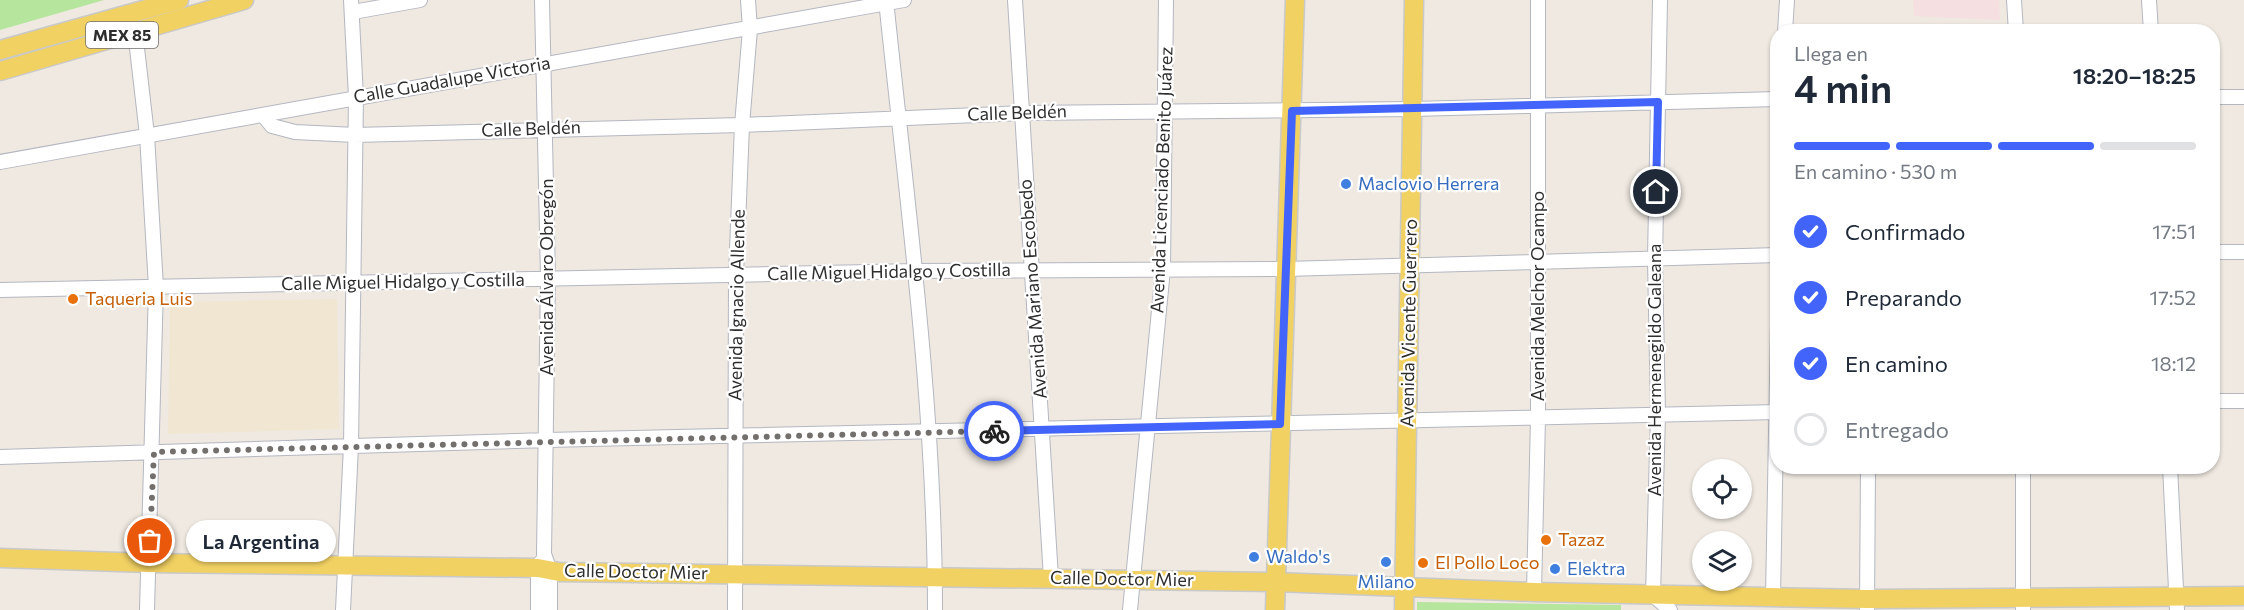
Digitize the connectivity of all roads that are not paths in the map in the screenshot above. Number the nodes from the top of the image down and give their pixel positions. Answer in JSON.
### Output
{"nodes":[{"id":1,"x":179,"y":0,"type":"edge"},
{"id":2,"x":244,"y":0,"type":"edge"},
{"id":3,"x":420,"y":0,"type":"edge"},
{"id":4,"x":542,"y":0,"type":"edge"},
{"id":5,"x":748,"y":0,"type":"edge"},
{"id":6,"x":903,"y":0,"type":"edge"},
{"id":7,"x":1015,"y":0,"type":"edge"},
{"id":8,"x":1166,"y":0,"type":"edge"},
{"id":9,"x":1295,"y":0,"type":"edge"},
{"id":10,"x":1414,"y":0,"type":"edge"},
{"id":11,"x":1538,"y":0,"type":"edge"},
{"id":12,"x":1660,"y":0,"type":"edge"},
{"id":13,"x":1786,"y":0,"type":"edge"},
{"id":14,"x":2014,"y":0,"type":"edge"},
{"id":15,"x":2149,"y":0,"type":"edge"},
{"id":16,"x":886,"y":2,"type":"edge"},
{"id":17,"x":352,"y":6,"type":"edge"},
{"id":18,"x":1785,"y":24,"type":"edge"},
{"id":19,"x":2016,"y":24,"type":"edge"},
{"id":20,"x":2150,"y":24,"type":"edge"},
{"id":21,"x":750,"y":29,"type":"junction"},
{"id":22,"x":135,"y":32,"type":"junction"},
{"id":23,"x":6,"y":49,"type":"edge"},
{"id":24,"x":545,"y":63,"type":"junction"},
{"id":25,"x":18,"y":65,"type":"junction"},
{"id":26,"x":0,"y":71,"type":"edge"},
{"id":27,"x":356,"y":97,"type":"junction"},
{"id":28,"x":2220,"y":97,"type":"edge"},
{"id":29,"x":2244,"y":97,"type":"edge"},
{"id":30,"x":1770,"y":99,"type":"edge"},
{"id":31,"x":1658,"y":102,"type":"junction"},
{"id":32,"x":1539,"y":105,"type":"junction"},
{"id":33,"x":1412,"y":109,"type":"junction"},
{"id":34,"x":1165,"y":110,"type":"junction"},
{"id":35,"x":1292,"y":111,"type":"junction"},
{"id":36,"x":1022,"y":113,"type":"junction"},
{"id":37,"x":263,"y":115,"type":"junction"},
{"id":38,"x":900,"y":117,"type":"junction"},
{"id":39,"x":742,"y":125,"type":"junction"},
{"id":40,"x":547,"y":128,"type":"junction"},
{"id":41,"x":147,"y":135,"type":"junction"},
{"id":42,"x":356,"y":135,"type":"junction"},
{"id":43,"x":0,"y":162,"type":"edge"},
{"id":44,"x":2220,"y":252,"type":"edge"},
{"id":45,"x":2244,"y":252,"type":"edge"},
{"id":46,"x":1770,"y":255,"type":"edge"},
{"id":47,"x":1655,"y":259,"type":"junction"},
{"id":48,"x":1539,"y":261,"type":"junction"},
{"id":49,"x":1411,"y":265,"type":"junction"},
{"id":50,"x":1163,"y":269,"type":"junction"},
{"id":51,"x":1285,"y":269,"type":"junction"},
{"id":52,"x":1032,"y":270,"type":"junction"},
{"id":53,"x":916,"y":272,"type":"junction"},
{"id":54,"x":736,"y":275,"type":"junction"},
{"id":55,"x":548,"y":278,"type":"junction"},
{"id":56,"x":353,"y":283,"type":"junction"},
{"id":57,"x":156,"y":287,"type":"junction"},
{"id":58,"x":0,"y":290,"type":"edge"},
{"id":59,"x":2244,"y":401,"type":"edge"},
{"id":60,"x":2220,"y":402,"type":"edge"},
{"id":61,"x":1770,"y":412,"type":"edge"},
{"id":62,"x":1658,"y":415,"type":"junction"},
{"id":63,"x":1538,"y":418,"type":"junction"},
{"id":64,"x":1406,"y":421,"type":"junction"},
{"id":65,"x":1280,"y":424,"type":"junction"},
{"id":66,"x":1148,"y":427,"type":"junction"},
{"id":67,"x":1042,"y":430,"type":"junction"},
{"id":68,"x":928,"y":433,"type":"junction"},
{"id":69,"x":735,"y":436,"type":"junction"},
{"id":70,"x":547,"y":440,"type":"junction"},
{"id":71,"x":351,"y":446,"type":"junction"},
{"id":72,"x":154,"y":452,"type":"junction"},
{"id":73,"x":0,"y":457,"type":"edge"},
{"id":74,"x":1775,"y":474,"type":"edge"},
{"id":75,"x":1868,"y":474,"type":"edge"},
{"id":76,"x":2023,"y":474,"type":"edge"},
{"id":77,"x":2170,"y":474,"type":"edge"},
{"id":78,"x":0,"y":558,"type":"edge"},
{"id":79,"x":149,"y":563,"type":"junction"},
{"id":80,"x":544,"y":564,"type":"junction"},
{"id":81,"x":346,"y":567,"type":"junction"},
{"id":82,"x":735,"y":573,"type":"junction"},
{"id":83,"x":935,"y":576,"type":"junction"},
{"id":84,"x":1051,"y":578,"type":"junction"},
{"id":85,"x":1132,"y":581,"type":"junction"},
{"id":86,"x":1276,"y":582,"type":"junction"},
{"id":87,"x":1404,"y":588,"type":"junction"},
{"id":88,"x":1534,"y":592,"type":"junction"},
{"id":89,"x":1653,"y":595,"type":"junction"},
{"id":90,"x":2244,"y":596,"type":"edge"},
{"id":91,"x":1773,"y":597,"type":"junction"},
{"id":92,"x":2176,"y":603,"type":"edge"},
{"id":93,"x":1867,"y":604,"type":"edge"},
{"id":94,"x":2023,"y":604,"type":"edge"},
{"id":95,"x":147,"y":610,"type":"edge"},
{"id":96,"x":344,"y":610,"type":"edge"},
{"id":97,"x":538,"y":610,"type":"edge"},
{"id":98,"x":550,"y":610,"type":"edge"},
{"id":99,"x":735,"y":610,"type":"edge"},
{"id":100,"x":935,"y":610,"type":"edge"},
{"id":101,"x":1130,"y":610,"type":"edge"},
{"id":102,"x":1275,"y":610,"type":"edge"},
{"id":103,"x":1404,"y":610,"type":"edge"},
{"id":104,"x":1670,"y":610,"type":"edge"}],
"edges":[{"from":1,"to":23,"type":"main road","number":"MEX 85"},
{"from":2,"to":22,"type":"main road","number":"MEX 85"},
{"from":3,"to":17,"type":"street"},
{"from":4,"to":24,"type":"street","name":"Avenida Álvaro Obregón"},
{"from":5,"to":21,"type":"street","name":"Avenida Ignacio Allende"},
{"from":6,"to":16,"type":"street","name":"Calle Guadalupe Victoria"},
{"from":7,"to":36,"type":"street","name":"Avenida Mariano Escobedo"},
{"from":8,"to":34,"type":"street","name":"Avenida Licenciado Benito Juárez"},
{"from":9,"to":35,"type":"main road"},
{"from":10,"to":33,"type":"main road","name":"Avenida Vicente Guerrero"},
{"from":11,"to":32,"type":"street","name":"Avenida Melchor Ocampo"},
{"from":12,"to":31,"type":"street","name":"Avenida Hermenegildo Galeana"},
{"from":13,"to":18,"type":"street"},
{"from":14,"to":19,"type":"street"},
{"from":15,"to":20,"type":"street"},
{"from":16,"to":21,"type":"street","name":"Calle Guadalupe Victoria"},
{"from":16,"to":38,"type":"street"},
{"from":17,"to":27,"type":"street"},
{"from":21,"to":24,"type":"street","name":"Calle Guadalupe Victoria"},
{"from":21,"to":39,"type":"street","name":"Avenida Ignacio Allende"},
{"from":22,"to":25,"type":"main road","number":"MEX 85"},
{"from":22,"to":41,"type":"street"},
{"from":23,"to":25,"type":"main road"},
{"from":24,"to":27,"type":"street","name":"Calle Guadalupe Victoria"},
{"from":24,"to":40,"type":"street","name":"Avenida Álvaro Obregón"},
{"from":25,"to":26,"type":"main road","number":"MEX 85"},
{"from":27,"to":37,"type":"street","name":"Calle Guadalupe Victoria"},
{"from":27,"to":42,"type":"street"},
{"from":28,"to":29,"type":"street"},
{"from":30,"to":31,"type":"street","name":"Calle Beldén"},
{"from":31,"to":32,"type":"street","name":"Calle Beldén"},
{"from":31,"to":47,"type":"street","name":"Avenida Hermenegildo Galeana"},
{"from":32,"to":33,"type":"street","name":"Calle Beldén"},
{"from":32,"to":48,"type":"street","name":"Avenida Melchor Ocampo"},
{"from":33,"to":35,"type":"street","name":"Calle Beldén"},
{"from":33,"to":49,"type":"main road","name":"Avenida Vicente Guerrero"},
{"from":34,"to":35,"type":"street","name":"Calle Beldén"},
{"from":34,"to":36,"type":"street","name":"Calle Beldén"},
{"from":34,"to":50,"type":"street","name":"Avenida Licenciado Benito Juárez"},
{"from":35,"to":51,"type":"main road"},
{"from":36,"to":38,"type":"street","name":"Calle Beldén"},
{"from":36,"to":52,"type":"street","name":"Avenida Mariano Escobedo"},
{"from":37,"to":41,"type":"street","name":"Calle Guadalupe Victoria"},
{"from":37,"to":42,"type":"street","name":"Calle Beldén"},
{"from":38,"to":39,"type":"street","name":"Calle Beldén"},
{"from":38,"to":53,"type":"street"},
{"from":39,"to":40,"type":"street","name":"Calle Beldén"},
{"from":39,"to":54,"type":"street","name":"Avenida Ignacio Allende"},
{"from":40,"to":42,"type":"street","name":"Calle Beldén"},
{"from":40,"to":55,"type":"street","name":"Avenida Álvaro Obregón"},
{"from":41,"to":43,"type":"street","name":"Calle Guadalupe Victoria"},
{"from":41,"to":57,"type":"street"},
{"from":42,"to":56,"type":"street"},
{"from":44,"to":45,"type":"street"},
{"from":46,"to":47,"type":"street","name":"Calle Miguel Hidalgo y Costilla"},
{"from":47,"to":48,"type":"street","name":"Calle Miguel Hidalgo y Costilla"},
{"from":47,"to":62,"type":"street","name":"Avenida Hermenegildo Galeana"},
{"from":48,"to":49,"type":"street","name":"Calle Miguel Hidalgo y Costilla"},
{"from":48,"to":63,"type":"street","name":"Avenida Melchor Ocampo"},
{"from":49,"to":51,"type":"street","name":"Calle Miguel Hidalgo y Costilla"},
{"from":49,"to":64,"type":"main road","name":"Avenida Vicente Guerrero"},
{"from":50,"to":51,"type":"street","name":"Calle Miguel Hidalgo y Costilla"},
{"from":50,"to":52,"type":"street","name":"Calle Miguel Hidalgo y Costilla"},
{"from":50,"to":66,"type":"street","name":"Avenida Licenciado Benito Juárez"},
{"from":51,"to":65,"type":"main road"},
{"from":52,"to":53,"type":"street","name":"Calle Miguel Hidalgo y Costilla"},
{"from":52,"to":67,"type":"street","name":"Avenida Mariano Escobedo"},
{"from":53,"to":54,"type":"street","name":"Calle Miguel Hidalgo y Costilla"},
{"from":53,"to":68,"type":"street"},
{"from":54,"to":55,"type":"street","name":"Calle Miguel Hidalgo y Costilla"},
{"from":54,"to":69,"type":"street","name":"Avenida Ignacio Allende"},
{"from":55,"to":56,"type":"street","name":"Calle Miguel Hidalgo y Costilla"},
{"from":55,"to":70,"type":"street","name":"Avenida Álvaro Obregón"},
{"from":56,"to":57,"type":"street","name":"Calle Miguel Hidalgo y Costilla"},
{"from":56,"to":71,"type":"street"},
{"from":57,"to":58,"type":"street","name":"Calle Miguel Hidalgo y Costilla"},
{"from":57,"to":72,"type":"street"},
{"from":59,"to":60,"type":"street"},
{"from":61,"to":62,"type":"street"},
{"from":62,"to":63,"type":"street"},
{"from":62,"to":89,"type":"street","name":"Avenida Hermenegildo Galeana"},
{"from":63,"to":64,"type":"street"},
{"from":63,"to":88,"type":"street","name":"Avenida Melchor Ocampo"},
{"from":64,"to":65,"type":"street"},
{"from":64,"to":87,"type":"main road","name":"Avenida Vicente Guerrero"},
{"from":65,"to":66,"type":"street"},
{"from":65,"to":86,"type":"main road"},
{"from":66,"to":67,"type":"street"},
{"from":66,"to":85,"type":"street","name":"Avenida Licenciado Benito Juárez"},
{"from":67,"to":68,"type":"street"},
{"from":67,"to":84,"type":"street","name":"Avenida Mariano Escobedo"},
{"from":68,"to":69,"type":"street"},
{"from":68,"to":83,"type":"street"},
{"from":69,"to":70,"type":"street"},
{"from":69,"to":82,"type":"street","name":"Avenida Ignacio Allende"},
{"from":70,"to":71,"type":"street"},
{"from":70,"to":80,"type":"street","name":"Avenida Álvaro Obregón"},
{"from":71,"to":72,"type":"street"},
{"from":71,"to":81,"type":"street"},
{"from":72,"to":73,"type":"street"},
{"from":72,"to":79,"type":"street"},
{"from":74,"to":91,"type":"street"},
{"from":75,"to":93,"type":"street"},
{"from":76,"to":94,"type":"street"},
{"from":77,"to":92,"type":"street"},
{"from":78,"to":79,"type":"main road","name":"Calle Doctor Mier"},
{"from":79,"to":81,"type":"main road","name":"Calle Doctor Mier"},
{"from":79,"to":95,"type":"street"},
{"from":80,"to":81,"type":"main road","name":"Calle Doctor Mier"},
{"from":80,"to":82,"type":"main road","name":"Calle Doctor Mier"},
{"from":80,"to":97,"type":"street","name":"Avenida Álvaro Obregón"},
{"from":80,"to":98,"type":"street","name":"Avenida Álvaro Obregón"},
{"from":81,"to":96,"type":"street"},
{"from":82,"to":83,"type":"main road","name":"Calle Doctor Mier"},
{"from":82,"to":99,"type":"street","name":"Avenida Ignacio Allende"},
{"from":83,"to":84,"type":"main road","name":"Calle Doctor Mier"},
{"from":83,"to":100,"type":"street"},
{"from":84,"to":85,"type":"main road","name":"Calle Doctor Mier"},
{"from":85,"to":86,"type":"main road","name":"Calle Doctor Mier"},
{"from":85,"to":101,"type":"street","name":"Avenida Licenciado Benito Juárez"},
{"from":86,"to":87,"type":"main road","name":"Calle Doctor Mier"},
{"from":86,"to":102,"type":"main road"},
{"from":87,"to":88,"type":"main road","name":"Calle Doctor Mier"},
{"from":87,"to":103,"type":"main road","name":"Avenida Vicente Guerrero"},
{"from":88,"to":89,"type":"main road","name":"Calle Doctor Mier"},
{"from":89,"to":91,"type":"main road","name":"Calle Doctor Mier"},
{"from":89,"to":104,"type":"street"},
{"from":90,"to":92,"type":"main road","name":"Calle Doctor Mier"},
{"from":91,"to":93,"type":"main road","name":"Calle Doctor Mier"},
{"from":92,"to":94,"type":"main road","name":"Calle Doctor Mier"},
{"from":93,"to":94,"type":"main road","name":"Calle Doctor Mier"}]}
